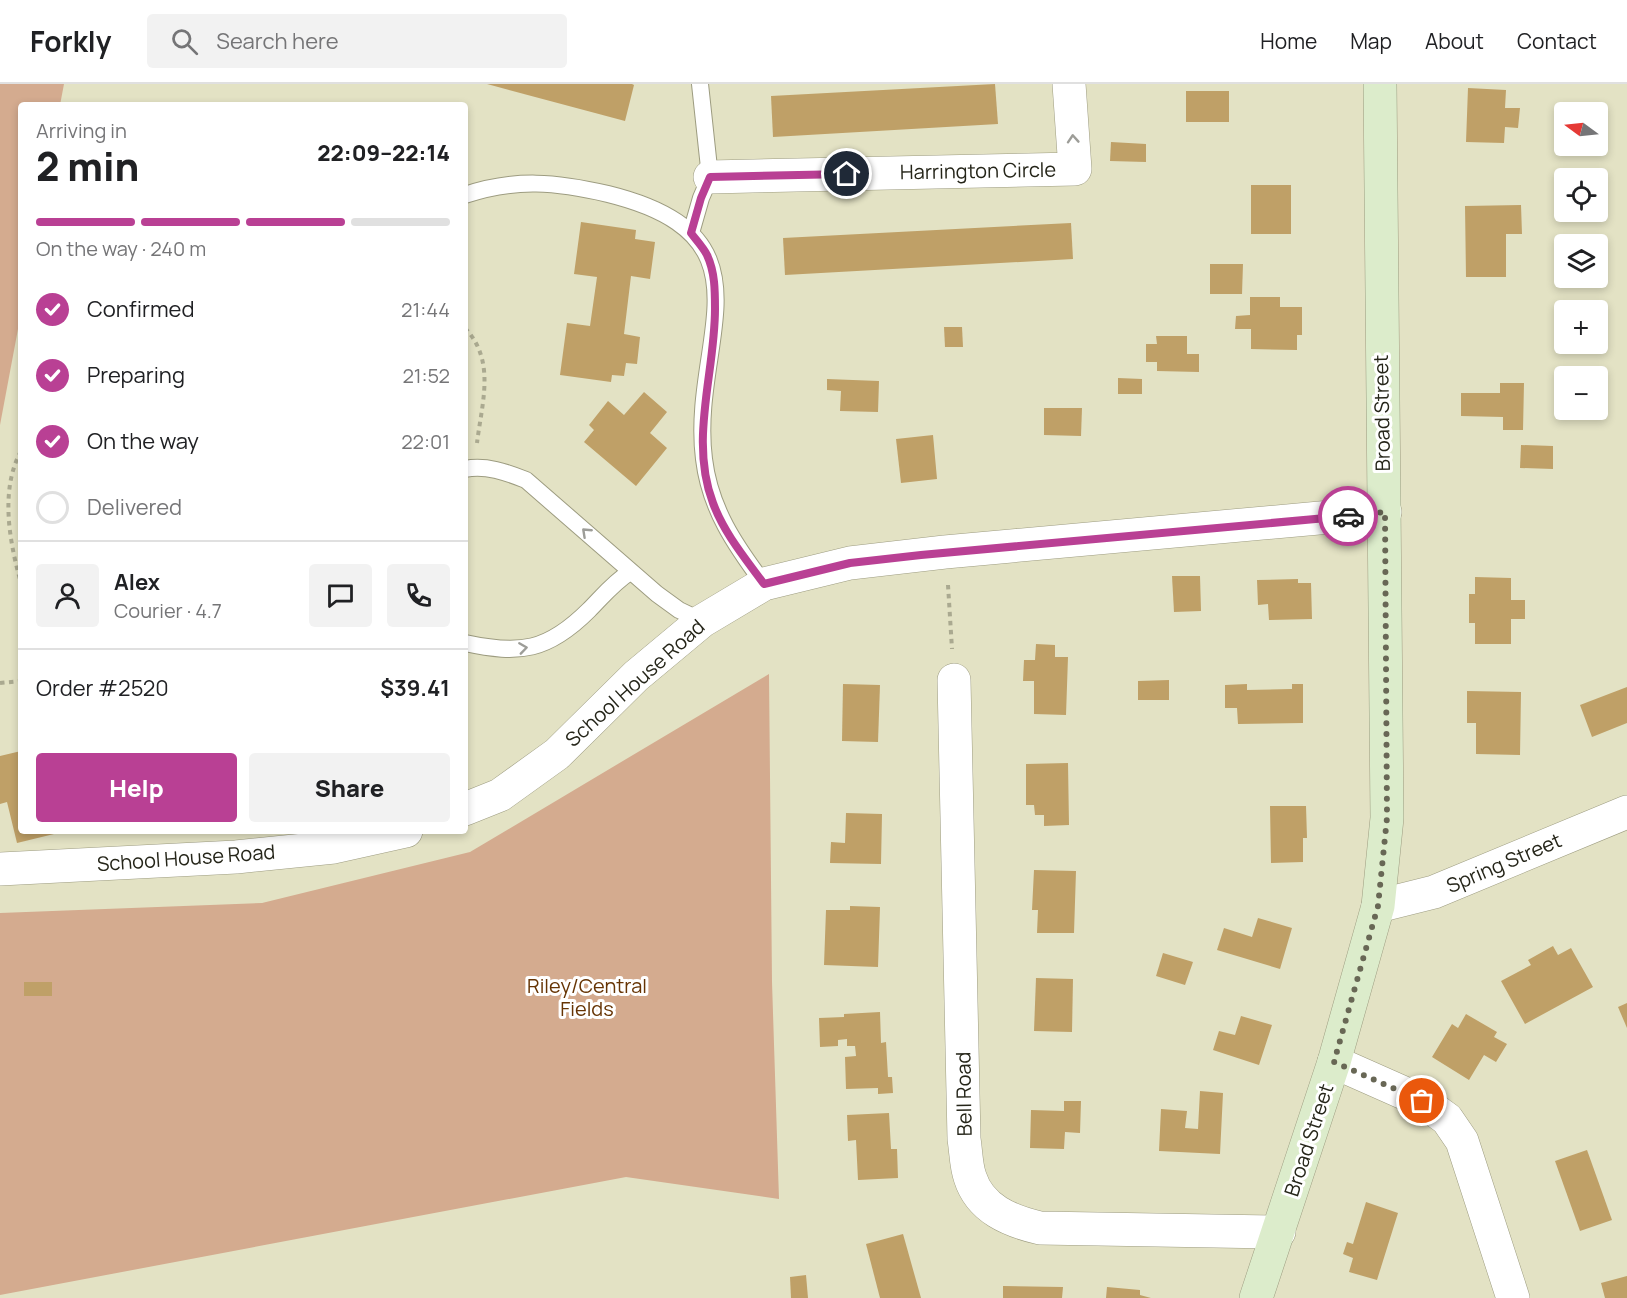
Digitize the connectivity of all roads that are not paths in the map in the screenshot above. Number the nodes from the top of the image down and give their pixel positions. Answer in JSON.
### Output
{"nodes":[{"id":1,"x":700,"y":84,"type":"edge"},
{"id":2,"x":1068,"y":84,"type":"edge"},
{"id":3,"x":1380,"y":84,"type":"edge"},
{"id":4,"x":710,"y":177,"type":"junction"},
{"id":5,"x":468,"y":194,"type":"edge"},
{"id":6,"x":691,"y":233,"type":"junction"},
{"id":7,"x":468,"y":469,"type":"edge"},
{"id":8,"x":1385,"y":512,"type":"junction"},
{"id":9,"x":630,"y":572,"type":"junction"},
{"id":10,"x":764,"y":584,"type":"junction"},
{"id":11,"x":702,"y":621,"type":"junction"},
{"id":12,"x":468,"y":644,"type":"edge"},
{"id":13,"x":954,"y":680,"type":"road end"},
{"id":14,"x":468,"y":808,"type":"edge"},
{"id":15,"x":1627,"y":812,"type":"edge"},
{"id":16,"x":392,"y":834,"type":"edge"},
{"id":17,"x":0,"y":869,"type":"edge"},
{"id":18,"x":1378,"y":906,"type":"junction"},
{"id":19,"x":1334,"y":1062,"type":"junction"},
{"id":20,"x":1279,"y":1232,"type":"junction"},
{"id":21,"x":1256,"y":1298,"type":"edge"},
{"id":22,"x":1513,"y":1298,"type":"edge"}],
"edges":[{"from":1,"to":4,"type":"lane"},
{"from":4,"to":2,"type":"street","name":"Harrington Circle","one_way":true},
{"from":3,"to":8,"type":"main road","name":"Broad Street"},
{"from":4,"to":6,"type":"lane"},
{"from":5,"to":6,"type":"lane"},
{"from":6,"to":10,"type":"lane"},
{"from":9,"to":7,"type":"lane","one_way":true},
{"from":8,"to":10,"type":"street","name":"School House Road"},
{"from":8,"to":18,"type":"main road","name":"Broad Street"},
{"from":9,"to":11,"type":"lane"},
{"from":12,"to":9,"type":"lane","one_way":true},
{"from":10,"to":11,"type":"street","name":"School House Road"},
{"from":11,"to":14,"type":"street","name":"School House Road"},
{"from":13,"to":20,"type":"street","name":"Bell Road"},
{"from":15,"to":18,"type":"street","name":"Spring Street"},
{"from":16,"to":17,"type":"street","name":"School House Road"},
{"from":18,"to":19,"type":"main road","name":"Broad Street"},
{"from":19,"to":20,"type":"main road","name":"Broad Street"},
{"from":19,"to":22,"type":"street"},
{"from":20,"to":21,"type":"main road","name":"Broad Street"}]}
